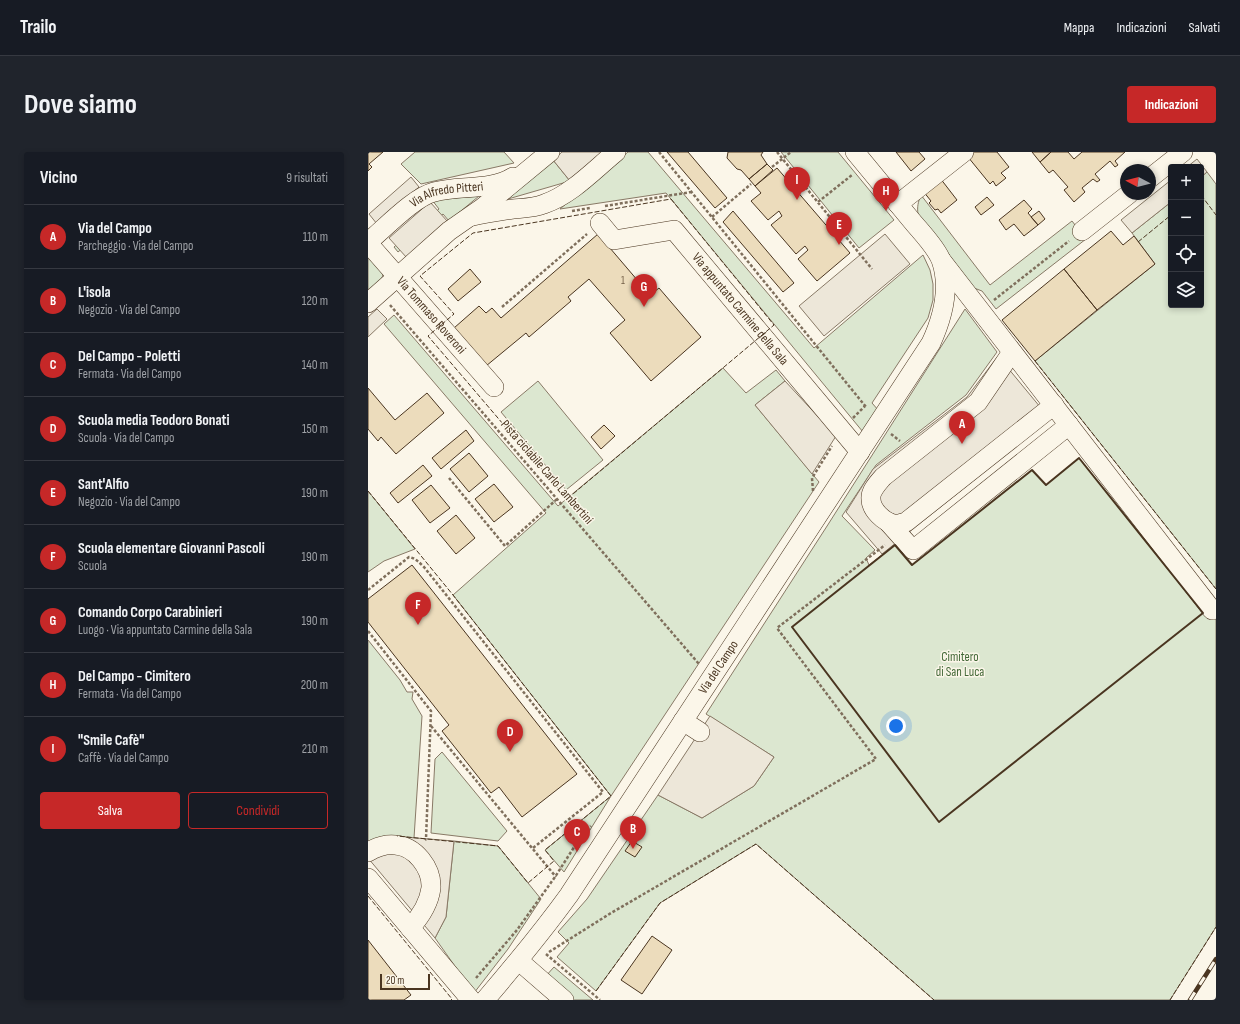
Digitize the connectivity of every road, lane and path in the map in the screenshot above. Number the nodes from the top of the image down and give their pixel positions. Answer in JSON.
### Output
{"nodes":[{"id":1,"x":550,"y":152,"type":"edge"},
{"id":2,"x":616,"y":152,"type":"edge"},
{"id":3,"x":659,"y":152,"type":"edge"},
{"id":4,"x":777,"y":152,"type":"edge"},
{"id":5,"x":791,"y":152,"type":"edge"},
{"id":6,"x":964,"y":152,"type":"edge"},
{"id":7,"x":1184,"y":152,"type":"edge"},
{"id":8,"x":860,"y":158,"type":"edge"},
{"id":9,"x":782,"y":159,"type":"junction"},
{"id":10,"x":535,"y":164,"type":"junction"},
{"id":11,"x":772,"y":167,"type":"dead end"},
{"id":12,"x":1156,"y":173,"type":"edge"},
{"id":13,"x":751,"y":184,"type":"dead end"},
{"id":14,"x":692,"y":192,"type":"junction"},
{"id":15,"x":1121,"y":200,"type":"edge"},
{"id":16,"x":818,"y":202,"type":"junction"},
{"id":17,"x":898,"y":204,"type":"junction"},
{"id":18,"x":570,"y":211,"type":"dead end"},
{"id":19,"x":599,"y":215,"type":"junction"},
{"id":20,"x":470,"y":216,"type":"junction"},
{"id":21,"x":712,"y":217,"type":"junction"},
{"id":22,"x":1082,"y":231,"type":"joint"},
{"id":23,"x":368,"y":243,"type":"edge"},
{"id":24,"x":940,"y":259,"type":"junction"},
{"id":25,"x":872,"y":269,"type":"dead end"},
{"id":26,"x":397,"y":276,"type":"junction"},
{"id":27,"x":374,"y":298,"type":"edge"},
{"id":28,"x":502,"y":307,"type":"dead end"},
{"id":29,"x":980,"y":311,"type":"junction"},
{"id":30,"x":1012,"y":352,"type":"junction"},
{"id":31,"x":494,"y":387,"type":"dead end"},
{"id":32,"x":1054,"y":405,"type":"junction"},
{"id":33,"x":865,"y":406,"type":"dead end"},
{"id":34,"x":879,"y":423,"type":"junction"},
{"id":35,"x":1069,"y":425,"type":"junction"},
{"id":36,"x":860,"y":452,"type":"junction"},
{"id":37,"x":913,"y":454,"type":"junction"},
{"id":38,"x":449,"y":478,"type":"dead end"},
{"id":39,"x":557,"y":499,"type":"junction"},
{"id":40,"x":894,"y":528,"type":"junction"},
{"id":41,"x":368,"y":590,"type":"edge"},
{"id":42,"x":1212,"y":610,"type":"dead end"},
{"id":43,"x":368,"y":631,"type":"edge"},
{"id":44,"x":699,"y":664,"type":"dead end"},
{"id":45,"x":684,"y":721,"type":"junction"},
{"id":46,"x":430,"y":725,"type":"junction"},
{"id":47,"x":700,"y":732,"type":"dead end"},
{"id":48,"x":592,"y":825,"type":"dead end"},
{"id":49,"x":533,"y":848,"type":"junction"},
{"id":50,"x":368,"y":852,"type":"edge"},
{"id":51,"x":415,"y":853,"type":"junction"},
{"id":52,"x":555,"y":876,"type":"junction"},
{"id":53,"x":368,"y":878,"type":"edge"},
{"id":54,"x":558,"y":880,"type":"dead end"},
{"id":55,"x":410,"y":928,"type":"junction"},
{"id":56,"x":539,"y":948,"type":"junction"},
{"id":57,"x":519,"y":961,"type":"junction"},
{"id":58,"x":467,"y":996,"type":"edge"},
{"id":59,"x":485,"y":1000,"type":"edge"},
{"id":60,"x":564,"y":1000,"type":"edge"},
{"id":61,"x":600,"y":1000,"type":"edge"}],
"edges":[{"from":1,"to":10,"type":"street","name":"Via Alfredo Pitteri"},
{"from":2,"to":20,"type":"street","name":"Via Alfredo Pitteri"},
{"from":3,"to":14,"type":"path"},
{"from":4,"to":9,"type":"path"},
{"from":5,"to":9,"type":"path"},
{"from":6,"to":17,"type":"street"},
{"from":7,"to":12,"type":"street"},
{"from":8,"to":16,"type":"path"},
{"from":8,"to":17,"type":"street","name":"Via del Campo"},
{"from":9,"to":11,"type":"path"},
{"from":9,"to":16,"type":"path"},
{"from":10,"to":20,"type":"street","name":"Via Alfredo Pitteri"},
{"from":10,"to":23,"type":"street","name":"Via Alfredo Pitteri"},
{"from":13,"to":21,"type":"path"},
{"from":14,"to":19,"type":"path"},
{"from":14,"to":21,"type":"path"},
{"from":15,"to":22,"type":"street"},
{"from":16,"to":25,"type":"path"},
{"from":17,"to":24,"type":"street","name":"Via del Campo"},
{"from":18,"to":19,"type":"path"},
{"from":19,"to":28,"type":"path"},
{"from":19,"to":36,"type":"street","name":"Via appuntato Carmine della Sala"},
{"from":20,"to":26,"type":"street","name":"Via Alfredo Pitteri"},
{"from":21,"to":33,"type":"path"},
{"from":22,"to":29,"type":"path"},
{"from":23,"to":26,"type":"street","name":"Via Tommaso Roveroni"},
{"from":24,"to":29,"type":"street","name":"Via del Campo"},
{"from":24,"to":34,"type":"street","name":"Via del Campo"},
{"from":26,"to":27,"type":"street","name":"Via Alfredo Pitteri"},
{"from":26,"to":31,"type":"street","name":"Via Tommaso Roveroni"},
{"from":27,"to":39,"type":"path","name":"Pista ciclabile Carlo Lambertini"},
{"from":29,"to":30,"type":"street","name":"Via del Campo"},
{"from":30,"to":32,"type":"street","name":"Via del Campo"},
{"from":30,"to":37,"type":"street"},
{"from":32,"to":35,"type":"street","name":"Via del Campo"},
{"from":32,"to":40,"type":"street"},
{"from":34,"to":36,"type":"street","name":"Via del Campo"},
{"from":34,"to":37,"type":"path"},
{"from":35,"to":40,"type":"street"},
{"from":35,"to":42,"type":"street","name":"Via del Campo"},
{"from":36,"to":45,"type":"street","name":"Via del Campo"},
{"from":37,"to":40,"type":"street"},
{"from":38,"to":39,"type":"path"},
{"from":39,"to":44,"type":"path","name":"Pista ciclabile Carlo Lambertini"},
{"from":40,"to":56,"type":"path"},
{"from":41,"to":49,"type":"path"},
{"from":43,"to":46,"type":"path"},
{"from":45,"to":47,"type":"street"},
{"from":45,"to":56,"type":"street","name":"Via del Campo"},
{"from":46,"to":49,"type":"path"},
{"from":46,"to":51,"type":"path"},
{"from":48,"to":52,"type":"path"},
{"from":49,"to":52,"type":"path"},
{"from":50,"to":51,"type":"street"},
{"from":51,"to":55,"type":"street"},
{"from":52,"to":54,"type":"path"},
{"from":52,"to":58,"type":"path"},
{"from":53,"to":55,"type":"street"},
{"from":55,"to":58,"type":"street"},
{"from":56,"to":57,"type":"street","name":"Via del Campo"},
{"from":56,"to":61,"type":"path"},
{"from":57,"to":59,"type":"street","name":"Via del Campo"},
{"from":57,"to":60,"type":"street"}]}
